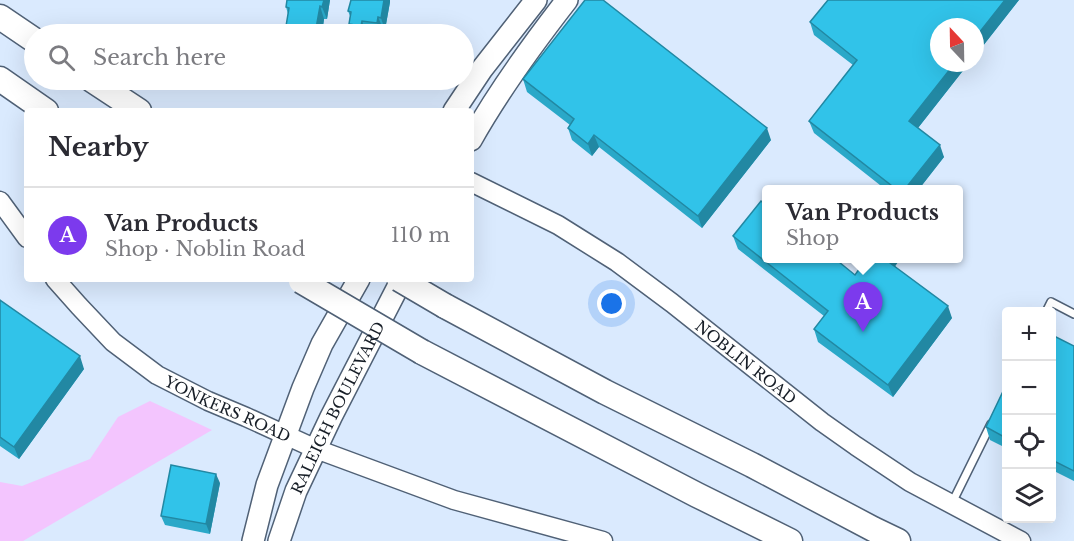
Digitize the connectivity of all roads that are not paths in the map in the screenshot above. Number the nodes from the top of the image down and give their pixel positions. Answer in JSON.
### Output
{"nodes":[{"id":1,"x":536,"y":0,"type":"edge"},
{"id":2,"x":567,"y":0,"type":"edge"},
{"id":3,"x":0,"y":17,"type":"edge"},
{"id":4,"x":24,"y":33,"type":"edge"},
{"id":5,"x":0,"y":79,"type":"edge"},
{"id":6,"x":474,"y":82,"type":"edge"},
{"id":7,"x":107,"y":90,"type":"edge"},
{"id":8,"x":468,"y":90,"type":"edge"},
{"id":9,"x":42,"y":108,"type":"edge"},
{"id":10,"x":134,"y":108,"type":"edge"},
{"id":11,"x":456,"y":108,"type":"edge"},
{"id":12,"x":474,"y":135,"type":"edge"},
{"id":13,"x":474,"y":183,"type":"edge"},
{"id":14,"x":0,"y":201,"type":"edge"},
{"id":15,"x":24,"y":234,"type":"edge"},
{"id":16,"x":58,"y":282,"type":"edge"},
{"id":17,"x":303,"y":282,"type":"edge"},
{"id":18,"x":356,"y":282,"type":"edge"},
{"id":19,"x":399,"y":282,"type":"edge"},
{"id":20,"x":405,"y":282,"type":"edge"},
{"id":21,"x":1048,"y":307,"type":"edge"},
{"id":22,"x":1074,"y":314,"type":"edge"},
{"id":23,"x":996,"y":413,"type":"edge"},
{"id":24,"x":286,"y":435,"type":"junction"},
{"id":25,"x":316,"y":449,"type":"junction"},
{"id":26,"x":951,"y":505,"type":"junction"},
{"id":27,"x":253,"y":541,"type":"edge"},
{"id":28,"x":279,"y":541,"type":"edge"},
{"id":29,"x":603,"y":541,"type":"edge"},
{"id":30,"x":790,"y":541,"type":"edge"},
{"id":31,"x":898,"y":541,"type":"edge"},
{"id":32,"x":1021,"y":541,"type":"edge"}],
"edges":[{"from":1,"to":6,"type":"main road"},
{"from":2,"to":12,"type":"main road"},
{"from":3,"to":4,"type":"highway"},
{"from":5,"to":9,"type":"highway"},
{"from":7,"to":10,"type":"highway"},
{"from":8,"to":11,"type":"main road"},
{"from":13,"to":26,"type":"street","name":"NOBLIN ROAD"},
{"from":14,"to":15,"type":"street"},
{"from":16,"to":24,"type":"street","name":"YONKERS ROAD"},
{"from":17,"to":30,"type":"highway","bridge":true},
{"from":18,"to":24,"type":"main road","name":"RALEIGH BOULEVARD"},
{"from":19,"to":25,"type":"main road","name":"RALEIGH BOULEVARD"},
{"from":20,"to":31,"type":"highway","bridge":true},
{"from":21,"to":22,"type":"lane"},
{"from":23,"to":26,"type":"lane"},
{"from":24,"to":25,"type":"street","name":"YONKERS ROAD"},
{"from":24,"to":27,"type":"main road","name":"RALEIGH BOULEVARD"},
{"from":25,"to":28,"type":"main road","name":"RALEIGH BOULEVARD"},
{"from":25,"to":29,"type":"street","name":"YONKERS ROAD"},
{"from":26,"to":32,"type":"street","name":"NOBLIN ROAD"}]}
